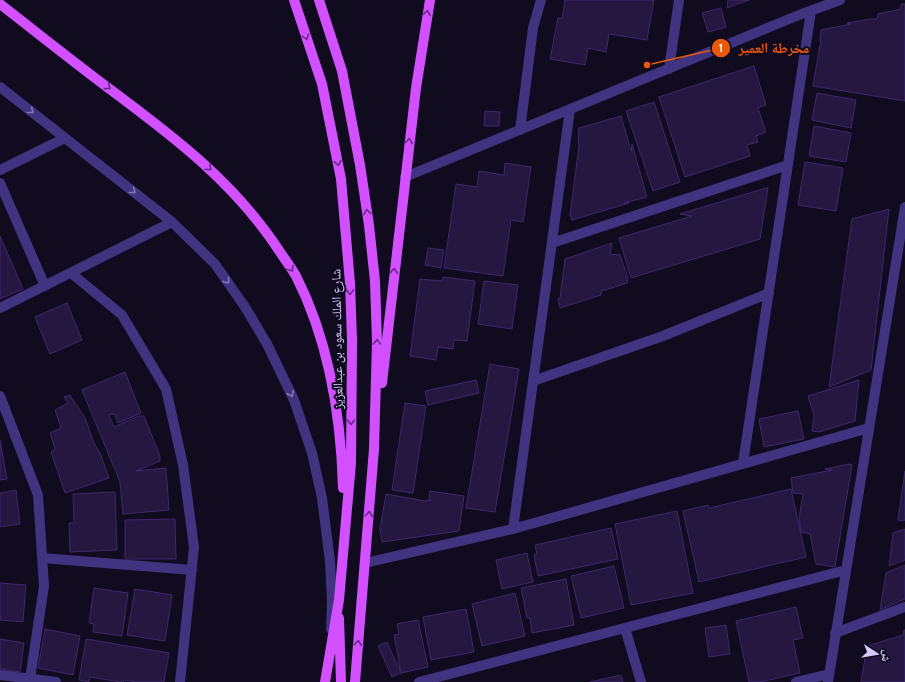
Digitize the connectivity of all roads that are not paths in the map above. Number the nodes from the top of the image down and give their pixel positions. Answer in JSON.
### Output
{"nodes":[{"id":1,"x":294,"y":0,"type":"edge"},
{"id":2,"x":319,"y":0,"type":"edge"},
{"id":3,"x":430,"y":0,"type":"edge"},
{"id":4,"x":541,"y":0,"type":"edge"},
{"id":5,"x":679,"y":0,"type":"edge"},
{"id":6,"x":840,"y":0,"type":"edge"},
{"id":7,"x":0,"y":4,"type":"edge"},
{"id":8,"x":0,"y":10,"type":"edge"},
{"id":9,"x":811,"y":10,"type":"junction"},
{"id":10,"x":77,"y":64,"type":"junction"},
{"id":11,"x":669,"y":69,"type":"junction"},
{"id":12,"x":0,"y":88,"type":"edge"},
{"id":13,"x":570,"y":109,"type":"junction"},
{"id":14,"x":520,"y":130,"type":"junction"},
{"id":15,"x":65,"y":138,"type":"junction"},
{"id":16,"x":788,"y":164,"type":"junction"},
{"id":17,"x":0,"y":170,"type":"edge"},
{"id":18,"x":405,"y":177,"type":"junction"},
{"id":19,"x":0,"y":183,"type":"edge"},
{"id":20,"x":905,"y":207,"type":"edge"},
{"id":21,"x":172,"y":222,"type":"junction"},
{"id":22,"x":552,"y":243,"type":"junction"},
{"id":23,"x":71,"y":273,"type":"junction"},
{"id":24,"x":44,"y":286,"type":"junction"},
{"id":25,"x":769,"y":293,"type":"junction"},
{"id":26,"x":0,"y":308,"type":"edge"},
{"id":27,"x":533,"y":380,"type":"junction"},
{"id":28,"x":0,"y":396,"type":"edge"},
{"id":29,"x":4,"y":420,"type":"edge"},
{"id":30,"x":869,"y":428,"type":"junction"},
{"id":31,"x":374,"y":448,"type":"junction"},
{"id":32,"x":743,"y":464,"type":"junction"},
{"id":33,"x":514,"y":529,"type":"junction"},
{"id":34,"x":343,"y":549,"type":"junction"},
{"id":35,"x":42,"y":558,"type":"junction"},
{"id":36,"x":365,"y":563,"type":"junction"},
{"id":37,"x":192,"y":570,"type":"junction"},
{"id":38,"x":846,"y":570,"type":"junction"},
{"id":39,"x":339,"y":600,"type":"junction"},
{"id":40,"x":905,"y":607,"type":"edge"},
{"id":41,"x":625,"y":628,"type":"junction"},
{"id":42,"x":836,"y":633,"type":"junction"},
{"id":43,"x":330,"y":646,"type":"junction"},
{"id":44,"x":326,"y":671,"type":"junction"},
{"id":45,"x":0,"y":674,"type":"edge"},
{"id":46,"x":828,"y":678,"type":"edge"},
{"id":47,"x":30,"y":679,"type":"junction"},
{"id":48,"x":441,"y":679,"type":"edge"},
{"id":49,"x":56,"y":682,"type":"edge"},
{"id":50,"x":180,"y":682,"type":"edge"},
{"id":51,"x":318,"y":682,"type":"edge"},
{"id":52,"x":325,"y":682,"type":"edge"},
{"id":53,"x":341,"y":682,"type":"edge"},
{"id":54,"x":355,"y":682,"type":"edge"},
{"id":55,"x":419,"y":682,"type":"edge"},
{"id":56,"x":641,"y":682,"type":"edge"},
{"id":57,"x":796,"y":682,"type":"edge"}],
"edges":[{"from":1,"to":34,"type":"main road","name":"شارع الملك سعود بن عبدالعزيز","one_way":true},
{"from":31,"to":2,"type":"main road","one_way":true},
{"from":18,"to":3,"type":"main road","one_way":true},
{"from":4,"to":14,"type":"street"},
{"from":5,"to":11,"type":"street"},
{"from":6,"to":9,"type":"street"},
{"from":7,"to":10,"type":"main road"},
{"from":8,"to":10,"type":"main road"},
{"from":9,"to":11,"type":"street"},
{"from":9,"to":16,"type":"street"},
{"from":10,"to":34,"type":"main road","one_way":true},
{"from":11,"to":13,"type":"street"},
{"from":12,"to":15,"type":"street","one_way":true},
{"from":13,"to":14,"type":"street"},
{"from":13,"to":22,"type":"street"},
{"from":14,"to":18,"type":"street"},
{"from":15,"to":17,"type":"street"},
{"from":15,"to":21,"type":"street","one_way":true},
{"from":16,"to":22,"type":"street"},
{"from":16,"to":25,"type":"street"},
{"from":31,"to":18,"type":"main road","one_way":true},
{"from":19,"to":24,"type":"street"},
{"from":20,"to":30,"type":"street"},
{"from":21,"to":23,"type":"street"},
{"from":21,"to":43,"type":"street","one_way":true},
{"from":22,"to":27,"type":"street"},
{"from":23,"to":24,"type":"street"},
{"from":23,"to":37,"type":"street"},
{"from":24,"to":26,"type":"street"},
{"from":25,"to":27,"type":"street"},
{"from":25,"to":32,"type":"street"},
{"from":27,"to":33,"type":"street"},
{"from":28,"to":29,"type":"street"},
{"from":29,"to":35,"type":"street"},
{"from":30,"to":32,"type":"street"},
{"from":30,"to":38,"type":"street"},
{"from":36,"to":31,"type":"main road","one_way":true},
{"from":32,"to":33,"type":"street"},
{"from":33,"to":36,"type":"street"},
{"from":34,"to":39,"type":"main road","name":"شارع الملك سعود بن عبدالعزيز"},
{"from":35,"to":37,"type":"street"},
{"from":35,"to":47,"type":"street"},
{"from":54,"to":36,"type":"main road","one_way":true},
{"from":37,"to":50,"type":"street"},
{"from":38,"to":41,"type":"street"},
{"from":38,"to":42,"type":"street"},
{"from":39,"to":43,"type":"main road","name":"شارع الملك سعود بن عبدالعزيز"},
{"from":39,"to":53,"type":"main road"},
{"from":40,"to":42,"type":"street"},
{"from":41,"to":48,"type":"street"},
{"from":41,"to":56,"type":"street"},
{"from":42,"to":46,"type":"street"},
{"from":43,"to":44,"type":"main road","name":"شارع الملك سعود بن عبدالعزيز"},
{"from":44,"to":51,"type":"street"},
{"from":44,"to":52,"type":"main road","name":"شارع الملك سعود بن عبدالعزيز"},
{"from":45,"to":47,"type":"street"},
{"from":46,"to":57,"type":"street"},
{"from":47,"to":49,"type":"street"},
{"from":48,"to":55,"type":"street"}]}
